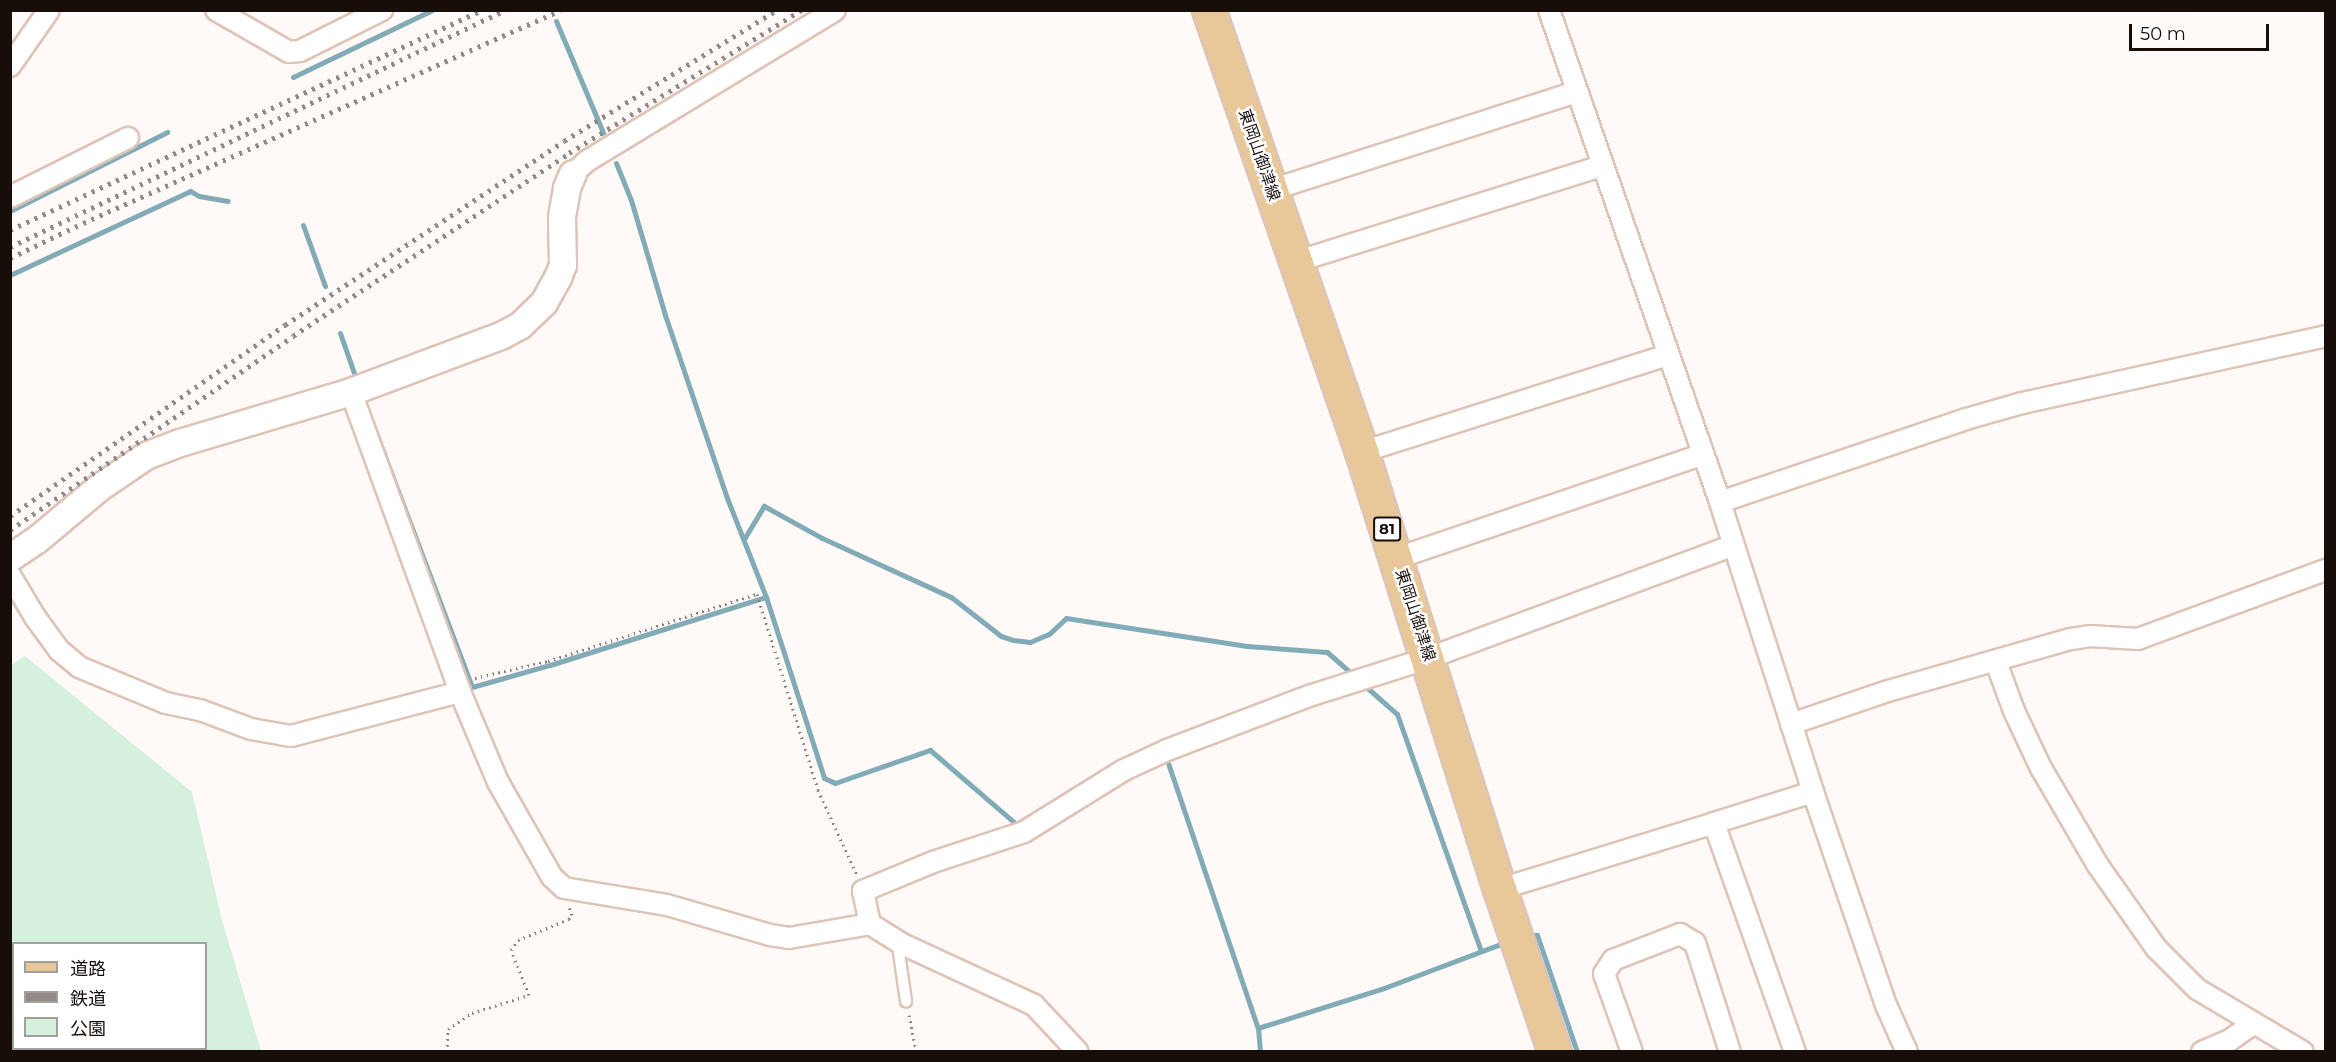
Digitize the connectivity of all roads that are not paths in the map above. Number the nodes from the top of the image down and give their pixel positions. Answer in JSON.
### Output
{"nodes":[{"id":1,"x":50,"y":10,"type":"edge"},
{"id":2,"x":216,"y":10,"type":"edge"},
{"id":3,"x":382,"y":10,"type":"edge"},
{"id":4,"x":835,"y":10,"type":"edge"},
{"id":5,"x":1209,"y":10,"type":"edge"},
{"id":6,"x":1549,"y":10,"type":"edge"},
{"id":7,"x":10,"y":66,"type":"edge"},
{"id":8,"x":1577,"y":92,"type":"junction"},
{"id":9,"x":128,"y":138,"type":"dead end"},
{"id":10,"x":1602,"y":165,"type":"junction"},
{"id":11,"x":573,"y":174,"type":"joint"},
{"id":12,"x":1271,"y":190,"type":"junction"},
{"id":13,"x":10,"y":197,"type":"edge"},
{"id":14,"x":1295,"y":262,"type":"junction"},
{"id":15,"x":2325,"y":336,"type":"edge"},
{"id":16,"x":1667,"y":355,"type":"junction"},
{"id":17,"x":351,"y":392,"type":"junction"},
{"id":18,"x":1362,"y":452,"type":"junction"},
{"id":19,"x":1702,"y":455,"type":"junction"},
{"id":20,"x":1720,"y":502,"type":"junction"},
{"id":21,"x":1732,"y":546,"type":"junction"},
{"id":22,"x":10,"y":558,"type":"edge"},
{"id":23,"x":1397,"y":558,"type":"junction"},
{"id":24,"x":2325,"y":570,"type":"edge"},
{"id":25,"x":10,"y":575,"type":"edge"},
{"id":26,"x":1429,"y":658,"type":"junction"},
{"id":27,"x":1996,"y":662,"type":"junction"},
{"id":28,"x":458,"y":687,"type":"junction"},
{"id":29,"x":1791,"y":724,"type":"junction"},
{"id":30,"x":1813,"y":792,"type":"junction"},
{"id":31,"x":1714,"y":823,"type":"junction"},
{"id":32,"x":1500,"y":889,"type":"junction"},
{"id":33,"x":870,"y":924,"type":"junction"},
{"id":34,"x":900,"y":943,"type":"junction"},
{"id":35,"x":906,"y":1001,"type":"road end"},
{"id":36,"x":2254,"y":1023,"type":"junction"},
{"id":37,"x":1078,"y":1052,"type":"edge"},
{"id":38,"x":1555,"y":1052,"type":"edge"},
{"id":39,"x":1632,"y":1052,"type":"edge"},
{"id":40,"x":1730,"y":1052,"type":"edge"},
{"id":41,"x":1796,"y":1052,"type":"edge"},
{"id":42,"x":1907,"y":1052,"type":"edge"},
{"id":43,"x":2202,"y":1052,"type":"edge"},
{"id":44,"x":2303,"y":1052,"type":"edge"}],
"edges":[{"from":1,"to":7,"type":"street"},
{"from":2,"to":3,"type":"street"},
{"from":4,"to":11,"type":"street"},
{"from":5,"to":12,"type":"main road","name":"東岡山御津線","number":"81"},
{"from":6,"to":8,"type":"street"},
{"from":8,"to":10,"type":"street"},
{"from":8,"to":12,"type":"street"},
{"from":9,"to":13,"type":"street"},
{"from":10,"to":14,"type":"street"},
{"from":10,"to":16,"type":"street"},
{"from":11,"to":17,"type":"street"},
{"from":12,"to":14,"type":"main road","name":"東岡山御津線","number":"81"},
{"from":14,"to":18,"type":"main road","name":"東岡山御津線","number":"81"},
{"from":15,"to":20,"type":"street"},
{"from":16,"to":18,"type":"street"},
{"from":16,"to":19,"type":"street"},
{"from":17,"to":22,"type":"street"},
{"from":17,"to":28,"type":"street"},
{"from":18,"to":23,"type":"main road","name":"東岡山御津線","number":"81"},
{"from":19,"to":20,"type":"street"},
{"from":19,"to":23,"type":"street"},
{"from":20,"to":21,"type":"street"},
{"from":21,"to":26,"type":"street"},
{"from":21,"to":29,"type":"street"},
{"from":23,"to":26,"type":"main road","name":"東岡山御津線","number":"81"},
{"from":24,"to":27,"type":"street"},
{"from":25,"to":28,"type":"street"},
{"from":26,"to":32,"type":"main road","name":"東岡山御津線","number":"81"},
{"from":26,"to":33,"type":"street"},
{"from":27,"to":29,"type":"street"},
{"from":27,"to":36,"type":"street"},
{"from":28,"to":33,"type":"street"},
{"from":29,"to":30,"type":"street"},
{"from":30,"to":31,"type":"street"},
{"from":30,"to":42,"type":"street"},
{"from":31,"to":32,"type":"street"},
{"from":31,"to":41,"type":"street"},
{"from":32,"to":38,"type":"main road","name":"東岡山御津線","number":"81"},
{"from":33,"to":34,"type":"street"},
{"from":34,"to":35,"type":"lane"},
{"from":34,"to":37,"type":"street"},
{"from":36,"to":43,"type":"street"},
{"from":36,"to":44,"type":"street"},
{"from":39,"to":40,"type":"street"}]}
